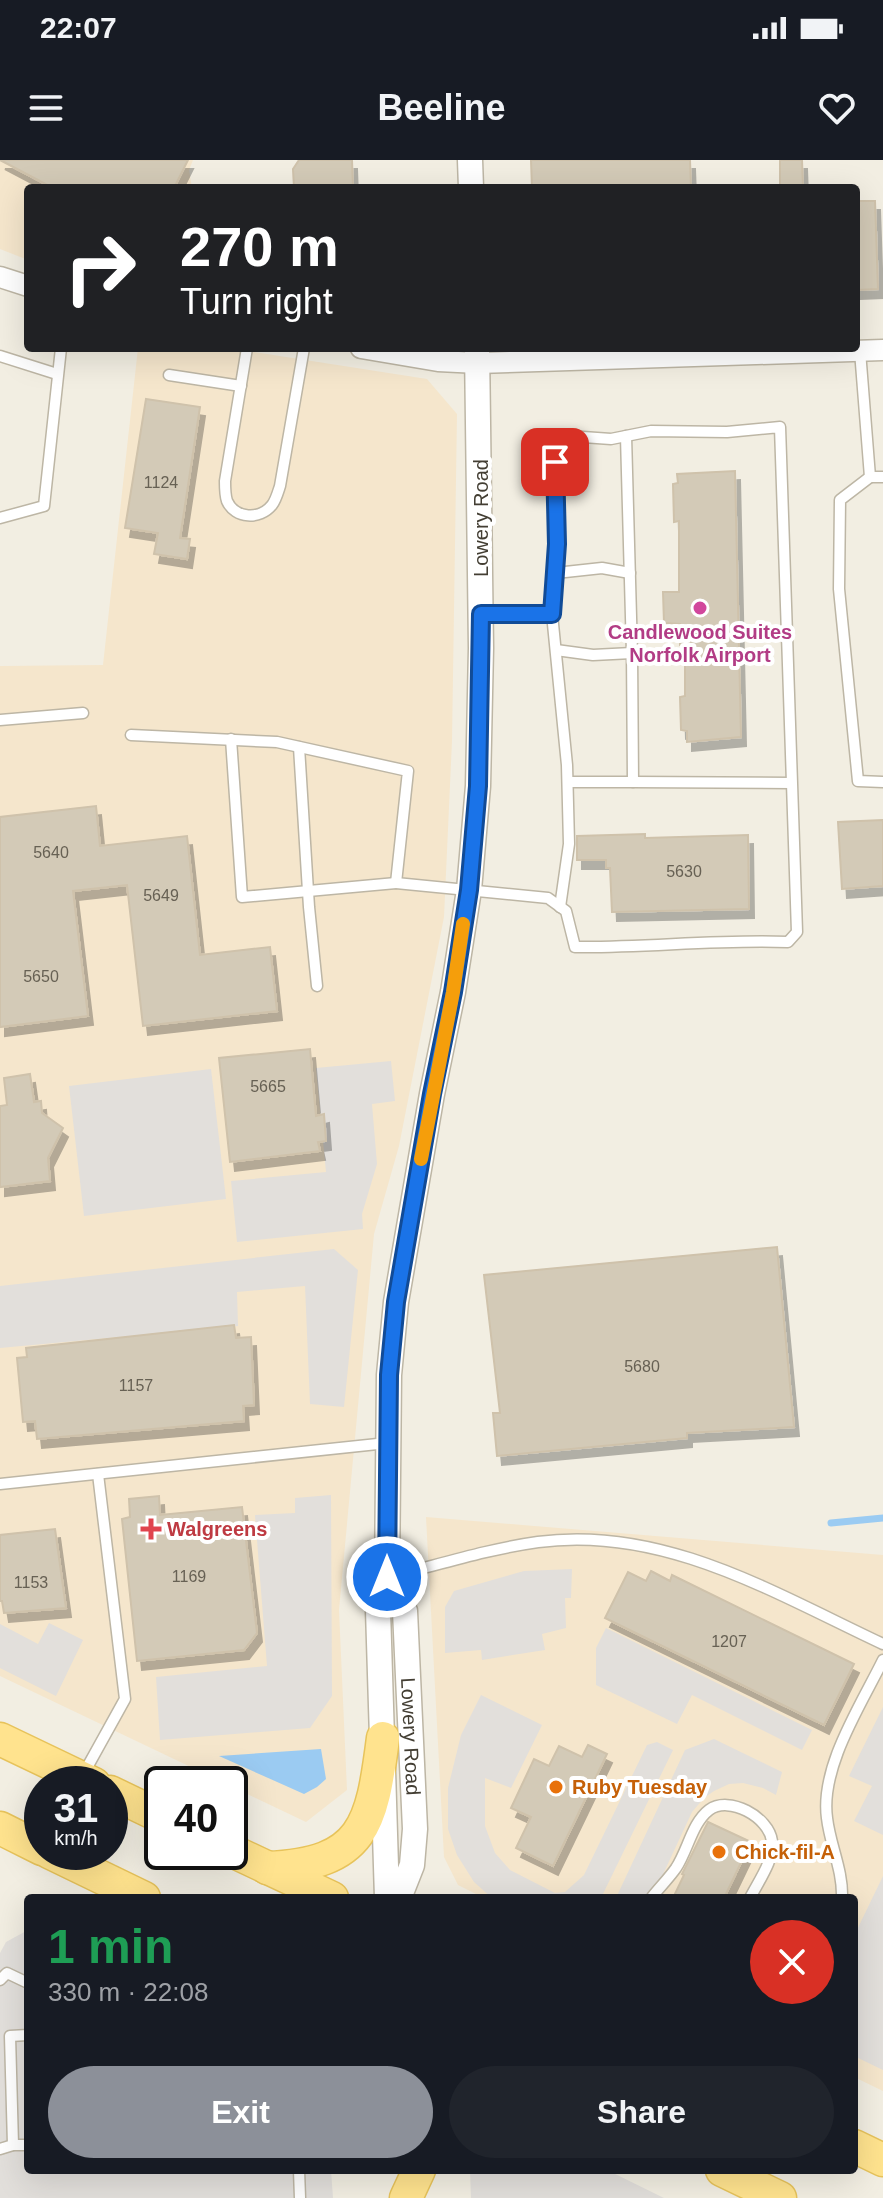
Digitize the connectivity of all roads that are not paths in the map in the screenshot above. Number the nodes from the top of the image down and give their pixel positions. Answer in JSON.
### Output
{"nodes":[{"id":1,"x":470,"y":160,"type":"edge"},
{"id":2,"x":471,"y":184,"type":"edge"},
{"id":3,"x":0,"y":277,"type":"edge"},
{"id":4,"x":24,"y":285,"type":"edge"},
{"id":5,"x":883,"y":350,"type":"edge"},
{"id":6,"x":860,"y":351,"type":"joint"},
{"id":7,"x":60,"y":352,"type":"edge"},
{"id":8,"x":246,"y":352,"type":"edge"},
{"id":9,"x":303,"y":352,"type":"edge"},
{"id":10,"x":385,"y":352,"type":"edge"},
{"id":11,"x":834,"y":352,"type":"edge"},
{"id":12,"x":0,"y":356,"type":"edge"},
{"id":13,"x":478,"y":356,"type":"edge"},
{"id":14,"x":57,"y":374,"type":"junction"},
{"id":15,"x":169,"y":375,"type":"dead end"},
{"id":16,"x":241,"y":386,"type":"junction"},
{"id":17,"x":626,"y":436,"type":"junction"},
{"id":18,"x":870,"y":477,"type":"junction"},
{"id":19,"x":883,"y":477,"type":"edge"},
{"id":20,"x":0,"y":518,"type":"edge"},
{"id":21,"x":556,"y":573,"type":"junction"},
{"id":22,"x":630,"y":573,"type":"junction"},
{"id":23,"x":481,"y":614,"type":"junction"},
{"id":24,"x":552,"y":614,"type":"junction"},
{"id":25,"x":556,"y":650,"type":"junction"},
{"id":26,"x":632,"y":653,"type":"junction"},
{"id":27,"x":83,"y":713,"type":"dead end"},
{"id":28,"x":0,"y":720,"type":"edge"},
{"id":29,"x":131,"y":735,"type":"dead end"},
{"id":30,"x":231,"y":739,"type":"junction"},
{"id":31,"x":299,"y":747,"type":"junction"},
{"id":32,"x":568,"y":782,"type":"junction"},
{"id":33,"x":633,"y":782,"type":"junction"},
{"id":34,"x":883,"y":782,"type":"edge"},
{"id":35,"x":791,"y":783,"type":"junction"},
{"id":36,"x":396,"y":883,"type":"junction"},
{"id":37,"x":308,"y":890,"type":"junction"},
{"id":38,"x":469,"y":890,"type":"junction"},
{"id":39,"x":560,"y":907,"type":"junction"},
{"id":40,"x":317,"y":986,"type":"dead end"},
{"id":41,"x":387,"y":1443,"type":"junction"},
{"id":42,"x":98,"y":1474,"type":"junction"},
{"id":43,"x":0,"y":1484,"type":"edge"},
{"id":44,"x":387,"y":1577,"type":"junction"},
{"id":45,"x":883,"y":1644,"type":"edge"},
{"id":46,"x":883,"y":1660,"type":"edge"},
{"id":47,"x":383,"y":1738,"type":"junction"},
{"id":48,"x":0,"y":1739,"type":"edge"},
{"id":49,"x":56,"y":1766,"type":"edge"},
{"id":50,"x":94,"y":1766,"type":"edge"},
{"id":51,"x":0,"y":1828,"type":"edge"},
{"id":52,"x":24,"y":1840,"type":"edge"},
{"id":53,"x":248,"y":1859,"type":"edge"},
{"id":54,"x":267,"y":1868,"type":"junction"},
{"id":55,"x":86,"y":1870,"type":"edge"},
{"id":56,"x":136,"y":1894,"type":"edge"},
{"id":57,"x":323,"y":1894,"type":"edge"},
{"id":58,"x":387,"y":1894,"type":"edge"},
{"id":59,"x":401,"y":1894,"type":"edge"},
{"id":60,"x":654,"y":1894,"type":"edge"},
{"id":61,"x":752,"y":1894,"type":"edge"},
{"id":62,"x":842,"y":1894,"type":"edge"},
{"id":63,"x":0,"y":1980,"type":"edge"},
{"id":64,"x":24,"y":1981,"type":"edge"},
{"id":65,"x":24,"y":2035,"type":"edge"},
{"id":66,"x":13,"y":2145,"type":"junction"},
{"id":67,"x":24,"y":2145,"type":"edge"},
{"id":68,"x":858,"y":2148,"type":"edge"},
{"id":69,"x":0,"y":2149,"type":"edge"},
{"id":70,"x":883,"y":2160,"type":"edge"},
{"id":71,"x":299,"y":2174,"type":"edge"},
{"id":72,"x":402,"y":2174,"type":"edge"},
{"id":73,"x":417,"y":2174,"type":"edge"},
{"id":74,"x":730,"y":2174,"type":"edge"},
{"id":75,"x":300,"y":2198,"type":"edge"},
{"id":76,"x":404,"y":2198,"type":"edge"},
{"id":77,"x":780,"y":2198,"type":"edge"}],
"edges":[{"from":1,"to":2,"type":"street"},
{"from":3,"to":4,"type":"street"},
{"from":5,"to":6,"type":"street"},
{"from":6,"to":18,"type":"lane"},
{"from":7,"to":14,"type":"lane"},
{"from":8,"to":16,"type":"lane"},
{"from":9,"to":16,"type":"lane"},
{"from":10,"to":13,"type":"street"},
{"from":11,"to":13,"type":"street"},
{"from":12,"to":14,"type":"lane"},
{"from":13,"to":23,"type":"street","name":"Lowery Road"},
{"from":14,"to":20,"type":"lane"},
{"from":15,"to":16,"type":"lane"},
{"from":17,"to":21,"type":"lane"},
{"from":17,"to":22,"type":"lane"},
{"from":17,"to":35,"type":"lane"},
{"from":18,"to":19,"type":"lane"},
{"from":18,"to":34,"type":"lane"},
{"from":21,"to":22,"type":"lane"},
{"from":21,"to":24,"type":"lane"},
{"from":22,"to":26,"type":"lane"},
{"from":23,"to":24,"type":"lane"},
{"from":23,"to":38,"type":"street","name":"Lowery Road"},
{"from":24,"to":25,"type":"lane"},
{"from":25,"to":26,"type":"lane"},
{"from":25,"to":32,"type":"lane"},
{"from":26,"to":33,"type":"lane"},
{"from":27,"to":28,"type":"lane"},
{"from":29,"to":30,"type":"lane"},
{"from":30,"to":31,"type":"lane"},
{"from":30,"to":37,"type":"lane"},
{"from":31,"to":36,"type":"lane"},
{"from":31,"to":37,"type":"lane"},
{"from":32,"to":33,"type":"lane"},
{"from":32,"to":39,"type":"lane"},
{"from":33,"to":35,"type":"lane"},
{"from":35,"to":39,"type":"lane"},
{"from":36,"to":37,"type":"lane"},
{"from":36,"to":38,"type":"lane"},
{"from":37,"to":40,"type":"lane"},
{"from":38,"to":39,"type":"lane"},
{"from":38,"to":41,"type":"street","name":"Lowery Road"},
{"from":41,"to":42,"type":"lane"},
{"from":41,"to":44,"type":"street","name":"Lowery Road"},
{"from":42,"to":43,"type":"lane"},
{"from":42,"to":50,"type":"lane"},
{"from":44,"to":45,"type":"lane"},
{"from":44,"to":47,"type":"street","name":"Lowery Road"},
{"from":44,"to":59,"type":"street","name":"Lowery Road"},
{"from":46,"to":62,"type":"lane"},
{"from":47,"to":54,"type":"main road"},
{"from":47,"to":58,"type":"street","name":"Lowery Road"},
{"from":48,"to":49,"type":"main road"},
{"from":51,"to":52,"type":"main road"},
{"from":53,"to":54,"type":"main road"},
{"from":54,"to":57,"type":"main road"},
{"from":55,"to":56,"type":"main road"},
{"from":60,"to":61,"type":"lane"},
{"from":63,"to":64,"type":"lane"},
{"from":65,"to":66,"type":"lane"},
{"from":66,"to":67,"type":"lane"},
{"from":66,"to":69,"type":"lane"},
{"from":68,"to":70,"type":"main road"},
{"from":71,"to":75,"type":"lane"},
{"from":72,"to":76,"type":"street"},
{"from":73,"to":76,"type":"main road"},
{"from":74,"to":77,"type":"main road"}]}
